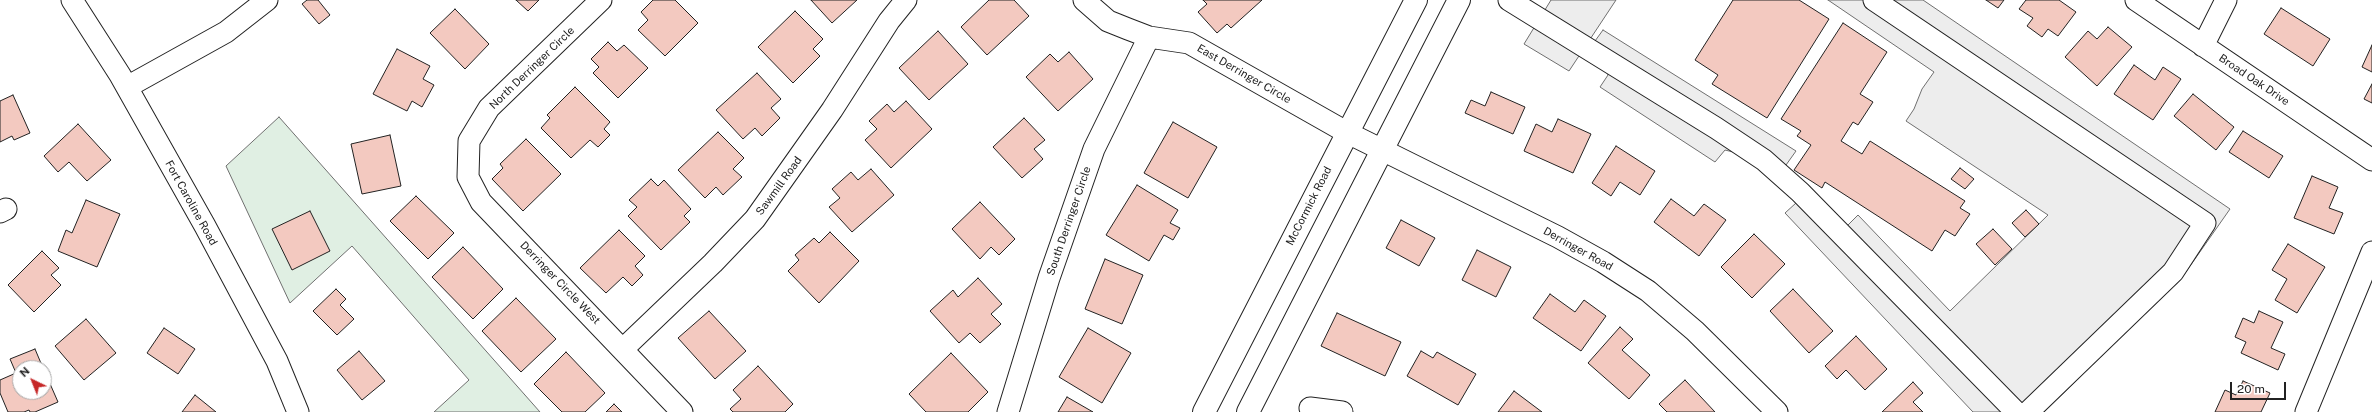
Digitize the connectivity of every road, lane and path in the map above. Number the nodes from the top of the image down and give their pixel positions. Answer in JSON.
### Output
{"nodes":[{"id":1,"x":72,"y":0,"type":"edge"},
{"id":2,"x":267,"y":0,"type":"edge"},
{"id":3,"x":601,"y":0,"type":"edge"},
{"id":4,"x":906,"y":0,"type":"edge"},
{"id":5,"x":1084,"y":0,"type":"edge"},
{"id":6,"x":1416,"y":0,"type":"edge"},
{"id":7,"x":1459,"y":0,"type":"edge"},
{"id":8,"x":1509,"y":0,"type":"edge"},
{"id":9,"x":1874,"y":0,"type":"edge"},
{"id":10,"x":2136,"y":0,"type":"edge"},
{"id":11,"x":2226,"y":0,"type":"edge"},
{"id":12,"x":1149,"y":37,"type":"junction"},
{"id":13,"x":2203,"y":46,"type":"junction"},
{"id":14,"x":127,"y":86,"type":"junction"},
{"id":15,"x":1346,"y":132,"type":"junction"},
{"id":16,"x":469,"y":141,"type":"joint"},
{"id":17,"x":1383,"y":150,"type":"junction"},
{"id":18,"x":2372,"y":160,"type":"edge"},
{"id":19,"x":2372,"y":252,"type":"edge"},
{"id":20,"x":623,"y":349,"type":"junction"},
{"id":21,"x":1310,"y":408,"type":"dead end"},
{"id":22,"x":298,"y":412,"type":"edge"},
{"id":23,"x":682,"y":412,"type":"edge"},
{"id":24,"x":1008,"y":412,"type":"edge"},
{"id":25,"x":1204,"y":412,"type":"edge"},
{"id":26,"x":1248,"y":412,"type":"edge"},
{"id":27,"x":1342,"y":412,"type":"edge"},
{"id":28,"x":1777,"y":412,"type":"edge"},
{"id":29,"x":2016,"y":412,"type":"edge"},
{"id":30,"x":2028,"y":412,"type":"edge"},
{"id":31,"x":2306,"y":412,"type":"edge"}],
"edges":[{"from":1,"to":14,"type":"street","name":"Fort Caroline Road"},
{"from":2,"to":14,"type":"street"},
{"from":3,"to":16,"type":"street","name":"North Derringer Circle"},
{"from":4,"to":20,"type":"street","name":"Sawmill Road"},
{"from":5,"to":12,"type":"street","name":"East Derringer Circle"},
{"from":6,"to":15,"type":"main road","name":"McCormick Road"},
{"from":7,"to":17,"type":"main road"},
{"from":8,"to":29,"type":"street"},
{"from":9,"to":30,"type":"street"},
{"from":10,"to":13,"type":"street","name":"Broad Oak Drive"},
{"from":11,"to":13,"type":"street"},
{"from":12,"to":15,"type":"street","name":"East Derringer Circle"},
{"from":12,"to":24,"type":"street","name":"South Derringer Circle"},
{"from":13,"to":18,"type":"street","name":"Broad Oak Drive"},
{"from":14,"to":22,"type":"street","name":"Fort Caroline Road"},
{"from":15,"to":17,"type":"street","name":"Derringer Road"},
{"from":15,"to":25,"type":"main road","name":"McCormick Road"},
{"from":16,"to":20,"type":"street","name":"Derringer Circle West"},
{"from":17,"to":26,"type":"main road"},
{"from":17,"to":28,"type":"street","name":"Derringer Road"},
{"from":19,"to":31,"type":"street"},
{"from":20,"to":23,"type":"street","name":"Derringer Circle West"},
{"from":21,"to":27,"type":"street"}]}
